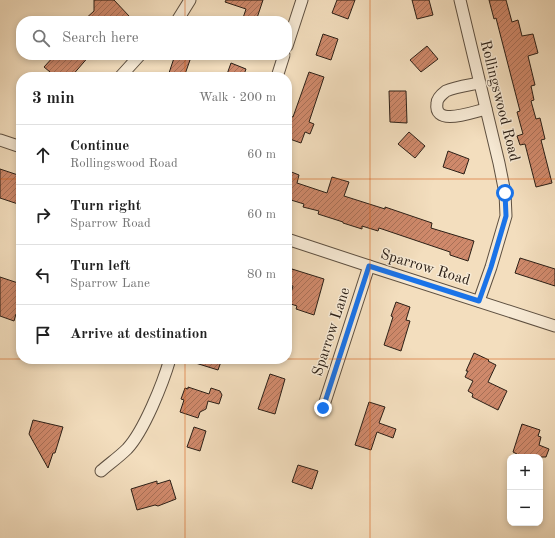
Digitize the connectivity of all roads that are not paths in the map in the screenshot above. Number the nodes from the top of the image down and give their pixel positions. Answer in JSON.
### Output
{"nodes":[{"id":1,"x":190,"y":0,"type":"edge"},
{"id":2,"x":302,"y":0,"type":"edge"},
{"id":3,"x":460,"y":0,"type":"edge"},
{"id":4,"x":180,"y":16,"type":"edge"},
{"id":5,"x":292,"y":31,"type":"edge"},
{"id":6,"x":134,"y":60,"type":"edge"},
{"id":7,"x":282,"y":60,"type":"edge"},
{"id":8,"x":124,"y":72,"type":"edge"},
{"id":9,"x":279,"y":72,"type":"edge"},
{"id":10,"x":479,"y":83,"type":"junction"},
{"id":11,"x":486,"y":109,"type":"junction"},
{"id":12,"x":0,"y":140,"type":"edge"},
{"id":13,"x":16,"y":145,"type":"edge"},
{"id":14,"x":292,"y":241,"type":"edge"},
{"id":15,"x":369,"y":266,"type":"junction"},
{"id":16,"x":479,"y":301,"type":"junction"},
{"id":17,"x":555,"y":326,"type":"edge"},
{"id":18,"x":168,"y":364,"type":"edge"},
{"id":19,"x":323,"y":408,"type":"dead end"},
{"id":20,"x":101,"y":471,"type":"dead end"}],
"edges":[{"from":1,"to":4,"type":"street"},
{"from":2,"to":5,"type":"street"},
{"from":3,"to":10,"type":"street","name":"Rollingswood Road"},
{"from":6,"to":8,"type":"street"},
{"from":7,"to":9,"type":"street"},
{"from":10,"to":11,"type":"street","name":"Rollingswood Road"},
{"from":10,"to":11,"type":"street"},
{"from":11,"to":16,"type":"street","name":"Rollingswood Road"},
{"from":12,"to":13,"type":"street"},
{"from":14,"to":15,"type":"street","name":"Sparrow Road"},
{"from":15,"to":16,"type":"street","name":"Sparrow Road"},
{"from":15,"to":19,"type":"street","name":"Sparrow Lane"},
{"from":16,"to":17,"type":"street","name":"Sparrow Road"},
{"from":18,"to":20,"type":"street"}]}
